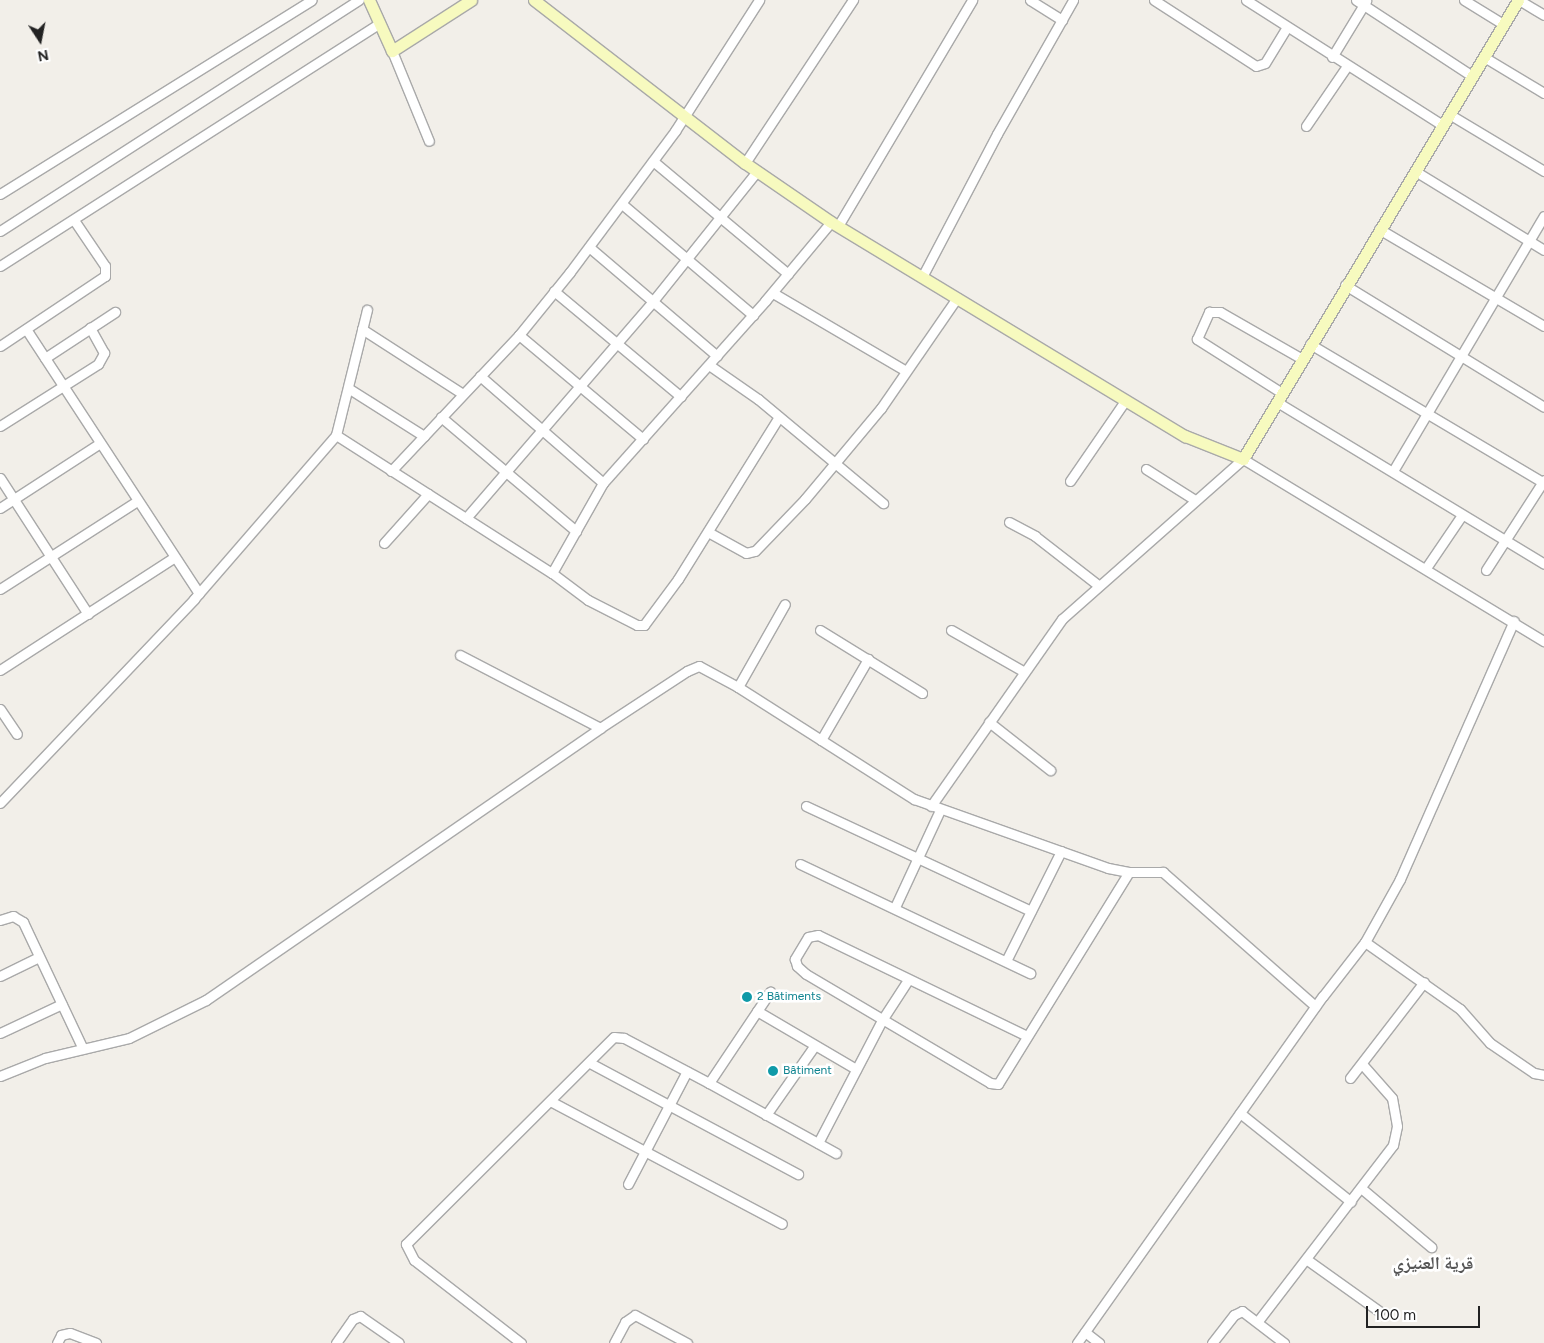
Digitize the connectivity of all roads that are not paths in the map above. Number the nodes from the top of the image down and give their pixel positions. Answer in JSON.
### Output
{"nodes":[{"id":1,"x":312,"y":0,"type":"edge"},
{"id":2,"x":359,"y":0,"type":"edge"},
{"id":3,"x":369,"y":0,"type":"edge"},
{"id":4,"x":471,"y":0,"type":"edge"},
{"id":5,"x":534,"y":0,"type":"edge"},
{"id":6,"x":759,"y":0,"type":"edge"},
{"id":7,"x":853,"y":0,"type":"edge"},
{"id":8,"x":972,"y":0,"type":"edge"},
{"id":9,"x":1030,"y":0,"type":"edge"},
{"id":10,"x":1073,"y":0,"type":"edge"},
{"id":11,"x":1154,"y":0,"type":"edge"},
{"id":12,"x":1246,"y":0,"type":"edge"},
{"id":13,"x":1464,"y":0,"type":"edge"},
{"id":14,"x":1518,"y":0,"type":"edge"},
{"id":15,"x":1362,"y":2,"type":"edge"},
{"id":16,"x":1544,"y":15,"type":"edge"},
{"id":17,"x":1062,"y":20,"type":"junction"},
{"id":18,"x":380,"y":22,"type":"junction"},
{"id":19,"x":1503,"y":24,"type":"junction"},
{"id":20,"x":1286,"y":27,"type":"junction"},
{"id":21,"x":392,"y":51,"type":"junction"},
{"id":22,"x":1332,"y":57,"type":"junction"},
{"id":23,"x":1484,"y":57,"type":"junction"},
{"id":24,"x":1347,"y":66,"type":"junction"},
{"id":25,"x":1472,"y":76,"type":"junction"},
{"id":26,"x":1544,"y":93,"type":"edge"},
{"id":27,"x":1449,"y":114,"type":"junction"},
{"id":28,"x":685,"y":117,"type":"junction"},
{"id":29,"x":1442,"y":124,"type":"junction"},
{"id":30,"x":1306,"y":126,"type":"dead end"},
{"id":31,"x":429,"y":141,"type":"dead end"},
{"id":32,"x":653,"y":161,"type":"junction"},
{"id":33,"x":745,"y":162,"type":"junction"},
{"id":34,"x":757,"y":171,"type":"junction"},
{"id":35,"x":1415,"y":171,"type":"junction"},
{"id":36,"x":1544,"y":171,"type":"edge"},
{"id":37,"x":0,"y":194,"type":"edge"},
{"id":38,"x":622,"y":204,"type":"junction"},
{"id":39,"x":1544,"y":216,"type":"edge"},
{"id":40,"x":721,"y":217,"type":"junction"},
{"id":41,"x":74,"y":220,"type":"junction"},
{"id":42,"x":834,"y":224,"type":"junction"},
{"id":43,"x":1379,"y":229,"type":"junction"},
{"id":44,"x":0,"y":231,"type":"edge"},
{"id":45,"x":1529,"y":241,"type":"junction"},
{"id":46,"x":588,"y":247,"type":"junction"},
{"id":47,"x":1544,"y":250,"type":"edge"},
{"id":48,"x":688,"y":258,"type":"junction"},
{"id":49,"x":0,"y":266,"type":"edge"},
{"id":50,"x":788,"y":274,"type":"junction"},
{"id":51,"x":922,"y":278,"type":"junction"},
{"id":52,"x":1345,"y":285,"type":"junction"},
{"id":53,"x":554,"y":291,"type":"junction"},
{"id":54,"x":772,"y":293,"type":"junction"},
{"id":55,"x":1494,"y":297,"type":"junction"},
{"id":56,"x":957,"y":298,"type":"junction"},
{"id":57,"x":653,"y":301,"type":"junction"},
{"id":58,"x":367,"y":310,"type":"dead end"},
{"id":59,"x":115,"y":312,"type":"dead end"},
{"id":60,"x":753,"y":315,"type":"junction"},
{"id":61,"x":1544,"y":326,"type":"edge"},
{"id":62,"x":90,"y":328,"type":"junction"},
{"id":63,"x":26,"y":329,"type":"junction"},
{"id":64,"x":362,"y":329,"type":"junction"},
{"id":65,"x":519,"y":335,"type":"junction"},
{"id":66,"x":617,"y":344,"type":"junction"},
{"id":67,"x":1310,"y":344,"type":"junction"},
{"id":68,"x":0,"y":346,"type":"edge"},
{"id":69,"x":717,"y":356,"type":"junction"},
{"id":70,"x":1460,"y":357,"type":"junction"},
{"id":71,"x":45,"y":358,"type":"junction"},
{"id":72,"x":1302,"y":359,"type":"junction"},
{"id":73,"x":709,"y":365,"type":"junction"},
{"id":74,"x":906,"y":371,"type":"junction"},
{"id":75,"x":480,"y":376,"type":"junction"},
{"id":76,"x":580,"y":387,"type":"junction"},
{"id":77,"x":64,"y":388,"type":"junction"},
{"id":78,"x":348,"y":388,"type":"junction"},
{"id":79,"x":464,"y":394,"type":"junction"},
{"id":80,"x":681,"y":397,"type":"junction"},
{"id":81,"x":1279,"y":398,"type":"junction"},
{"id":82,"x":1126,"y":401,"type":"junction"},
{"id":83,"x":1544,"y":407,"type":"edge"},
{"id":84,"x":1428,"y":413,"type":"junction"},
{"id":85,"x":441,"y":417,"type":"junction"},
{"id":86,"x":779,"y":417,"type":"junction"},
{"id":87,"x":0,"y":426,"type":"edge"},
{"id":88,"x":544,"y":429,"type":"junction"},
{"id":89,"x":336,"y":435,"type":"junction"},
{"id":90,"x":424,"y":436,"type":"junction"},
{"id":91,"x":643,"y":439,"type":"junction"},
{"id":92,"x":100,"y":443,"type":"junction"},
{"id":93,"x":1242,"y":459,"type":"junction"},
{"id":94,"x":834,"y":463,"type":"junction"},
{"id":95,"x":1146,"y":469,"type":"dead end"},
{"id":96,"x":391,"y":470,"type":"junction"},
{"id":97,"x":1393,"y":471,"type":"junction"},
{"id":98,"x":506,"y":473,"type":"junction"},
{"id":99,"x":0,"y":478,"type":"edge"},
{"id":100,"x":1070,"y":481,"type":"dead end"},
{"id":101,"x":1543,"y":481,"type":"edge"},
{"id":102,"x":603,"y":483,"type":"junction"},
{"id":103,"x":428,"y":494,"type":"junction"},
{"id":104,"x":14,"y":500,"type":"junction"},
{"id":105,"x":1196,"y":500,"type":"junction"},
{"id":106,"x":138,"y":501,"type":"junction"},
{"id":107,"x":883,"y":503,"type":"dead end"},
{"id":108,"x":0,"y":508,"type":"edge"},
{"id":109,"x":1462,"y":515,"type":"junction"},
{"id":110,"x":466,"y":518,"type":"junction"},
{"id":111,"x":1009,"y":522,"type":"dead end"},
{"id":112,"x":576,"y":531,"type":"junction"},
{"id":113,"x":708,"y":532,"type":"junction"},
{"id":114,"x":1506,"y":542,"type":"junction"},
{"id":115,"x":384,"y":543,"type":"dead end"},
{"id":116,"x":52,"y":557,"type":"junction"},
{"id":117,"x":173,"y":558,"type":"junction"},
{"id":118,"x":1544,"y":564,"type":"edge"},
{"id":119,"x":1426,"y":568,"type":"junction"},
{"id":120,"x":1486,"y":570,"type":"dead end"},
{"id":121,"x":552,"y":573,"type":"junction"},
{"id":122,"x":1098,"y":585,"type":"junction"},
{"id":123,"x":0,"y":589,"type":"edge"},
{"id":124,"x":199,"y":593,"type":"junction"},
{"id":125,"x":785,"y":604,"type":"dead end"},
{"id":126,"x":88,"y":614,"type":"junction"},
{"id":127,"x":1514,"y":622,"type":"junction"},
{"id":128,"x":820,"y":630,"type":"dead end"},
{"id":129,"x":951,"y":630,"type":"dead end"},
{"id":130,"x":1544,"y":641,"type":"edge"},
{"id":131,"x":460,"y":655,"type":"dead end"},
{"id":132,"x":868,"y":659,"type":"junction"},
{"id":133,"x":0,"y":670,"type":"edge"},
{"id":134,"x":1023,"y":671,"type":"junction"},
{"id":135,"x":738,"y":687,"type":"junction"},
{"id":136,"x":922,"y":693,"type":"dead end"},
{"id":137,"x":0,"y":709,"type":"edge"},
{"id":138,"x":989,"y":722,"type":"junction"},
{"id":139,"x":600,"y":728,"type":"junction"},
{"id":140,"x":17,"y":734,"type":"dead end"},
{"id":141,"x":821,"y":740,"type":"junction"},
{"id":142,"x":1050,"y":770,"type":"dead end"},
{"id":143,"x":0,"y":803,"type":"edge"},
{"id":144,"x":806,"y":806,"type":"dead end"},
{"id":145,"x":936,"y":808,"type":"junction"},
{"id":146,"x":1061,"y":852,"type":"junction"},
{"id":147,"x":918,"y":858,"type":"junction"},
{"id":148,"x":800,"y":864,"type":"dead end"},
{"id":149,"x":1129,"y":872,"type":"junction"},
{"id":150,"x":896,"y":907,"type":"junction"},
{"id":151,"x":1031,"y":911,"type":"junction"},
{"id":152,"x":0,"y":920,"type":"edge"},
{"id":153,"x":1365,"y":942,"type":"junction"},
{"id":154,"x":39,"y":957,"type":"junction"},
{"id":155,"x":1006,"y":961,"type":"junction"},
{"id":156,"x":1030,"y":973,"type":"dead end"},
{"id":157,"x":0,"y":976,"type":"edge"},
{"id":158,"x":908,"y":980,"type":"junction"},
{"id":159,"x":1424,"y":982,"type":"junction"},
{"id":160,"x":770,"y":992,"type":"dead end"},
{"id":161,"x":62,"y":1004,"type":"junction"},
{"id":162,"x":1315,"y":1006,"type":"junction"},
{"id":163,"x":757,"y":1011,"type":"junction"},
{"id":164,"x":882,"y":1020,"type":"junction"},
{"id":165,"x":0,"y":1033,"type":"edge"},
{"id":166,"x":1027,"y":1036,"type":"junction"},
{"id":167,"x":815,"y":1045,"type":"junction"},
{"id":168,"x":83,"y":1049,"type":"junction"},
{"id":169,"x":590,"y":1063,"type":"junction"},
{"id":170,"x":1362,"y":1064,"type":"junction"},
{"id":171,"x":856,"y":1069,"type":"junction"},
{"id":172,"x":687,"y":1071,"type":"junction"},
{"id":173,"x":1544,"y":1075,"type":"edge"},
{"id":174,"x":0,"y":1076,"type":"edge"},
{"id":175,"x":1350,"y":1078,"type":"dead end"},
{"id":176,"x":710,"y":1083,"type":"junction"},
{"id":177,"x":552,"y":1102,"type":"junction"},
{"id":178,"x":669,"y":1103,"type":"junction"},
{"id":179,"x":1240,"y":1113,"type":"junction"},
{"id":180,"x":766,"y":1115,"type":"junction"},
{"id":181,"x":818,"y":1143,"type":"junction"},
{"id":182,"x":643,"y":1150,"type":"junction"},
{"id":183,"x":836,"y":1153,"type":"dead end"},
{"id":184,"x":798,"y":1174,"type":"dead end"},
{"id":185,"x":628,"y":1184,"type":"dead end"},
{"id":186,"x":1361,"y":1188,"type":"junction"},
{"id":187,"x":1350,"y":1202,"type":"junction"},
{"id":188,"x":782,"y":1224,"type":"dead end"},
{"id":189,"x":1431,"y":1247,"type":"dead end"},
{"id":190,"x":1306,"y":1259,"type":"junction"},
{"id":191,"x":1379,"y":1311,"type":"dead end"},
{"id":192,"x":1258,"y":1321,"type":"junction"},
{"id":193,"x":1085,"y":1332,"type":"junction"},
{"id":194,"x":669,"y":1333,"type":"junction"},
{"id":195,"x":57,"y":1343,"type":"edge"},
{"id":196,"x":96,"y":1343,"type":"edge"},
{"id":197,"x":336,"y":1343,"type":"edge"},
{"id":198,"x":399,"y":1343,"type":"edge"},
{"id":199,"x":521,"y":1343,"type":"edge"},
{"id":200,"x":614,"y":1343,"type":"edge"},
{"id":201,"x":666,"y":1343,"type":"edge"},
{"id":202,"x":688,"y":1343,"type":"edge"},
{"id":203,"x":1077,"y":1343,"type":"edge"},
{"id":204,"x":1099,"y":1343,"type":"edge"},
{"id":205,"x":1212,"y":1343,"type":"edge"},
{"id":206,"x":1284,"y":1343,"type":"edge"}],
"edges":[{"from":1,"to":37,"type":"street"},
{"from":2,"to":44,"type":"street"},
{"from":3,"to":18,"type":"street"},
{"from":4,"to":21,"type":"street"},
{"from":5,"to":28,"type":"street"},
{"from":6,"to":28,"type":"street"},
{"from":7,"to":33,"type":"street"},
{"from":8,"to":42,"type":"street"},
{"from":9,"to":17,"type":"street"},
{"from":10,"to":17,"type":"street"},
{"from":11,"to":20,"type":"street"},
{"from":12,"to":20,"type":"street"},
{"from":13,"to":19,"type":"street"},
{"from":14,"to":16,"type":"street"},
{"from":14,"to":19,"type":"street"},
{"from":15,"to":22,"type":"street"},
{"from":15,"to":25,"type":"street"},
{"from":17,"to":51,"type":"street"},
{"from":18,"to":21,"type":"street"},
{"from":18,"to":41,"type":"street"},
{"from":19,"to":23,"type":"street"},
{"from":20,"to":22,"type":"street"},
{"from":21,"to":31,"type":"street"},
{"from":22,"to":24,"type":"street"},
{"from":23,"to":25,"type":"street"},
{"from":23,"to":26,"type":"street"},
{"from":24,"to":29,"type":"street"},
{"from":24,"to":30,"type":"street"},
{"from":25,"to":27,"type":"street"},
{"from":27,"to":29,"type":"street"},
{"from":27,"to":36,"type":"street"},
{"from":28,"to":32,"type":"street"},
{"from":28,"to":33,"type":"street"},
{"from":29,"to":35,"type":"street"},
{"from":32,"to":38,"type":"street"},
{"from":32,"to":40,"type":"street"},
{"from":33,"to":34,"type":"street"},
{"from":34,"to":40,"type":"street"},
{"from":34,"to":42,"type":"street"},
{"from":35,"to":43,"type":"street"},
{"from":35,"to":45,"type":"street"},
{"from":38,"to":46,"type":"street"},
{"from":38,"to":48,"type":"street"},
{"from":39,"to":45,"type":"street"},
{"from":40,"to":48,"type":"street"},
{"from":40,"to":50,"type":"street"},
{"from":41,"to":49,"type":"street"},
{"from":41,"to":63,"type":"street"},
{"from":42,"to":50,"type":"street"},
{"from":42,"to":51,"type":"street"},
{"from":43,"to":52,"type":"street"},
{"from":43,"to":55,"type":"street"},
{"from":45,"to":47,"type":"street"},
{"from":45,"to":55,"type":"street"},
{"from":46,"to":53,"type":"street"},
{"from":46,"to":57,"type":"street"},
{"from":48,"to":57,"type":"street"},
{"from":48,"to":60,"type":"street"},
{"from":50,"to":54,"type":"street"},
{"from":51,"to":56,"type":"street"},
{"from":52,"to":67,"type":"street"},
{"from":52,"to":70,"type":"street"},
{"from":53,"to":65,"type":"street"},
{"from":53,"to":66,"type":"street"},
{"from":54,"to":60,"type":"street"},
{"from":54,"to":74,"type":"street"},
{"from":55,"to":61,"type":"street"},
{"from":55,"to":70,"type":"street"},
{"from":56,"to":74,"type":"street"},
{"from":56,"to":82,"type":"street"},
{"from":57,"to":66,"type":"street"},
{"from":57,"to":69,"type":"street"},
{"from":58,"to":64,"type":"street"},
{"from":59,"to":62,"type":"street"},
{"from":60,"to":69,"type":"street"},
{"from":62,"to":71,"type":"street"},
{"from":62,"to":77,"type":"street"},
{"from":63,"to":68,"type":"street"},
{"from":63,"to":71,"type":"street"},
{"from":64,"to":78,"type":"street"},
{"from":64,"to":79,"type":"street"},
{"from":65,"to":75,"type":"street"},
{"from":65,"to":76,"type":"street"},
{"from":66,"to":76,"type":"street"},
{"from":66,"to":80,"type":"street"},
{"from":67,"to":72,"type":"street"},
{"from":67,"to":84,"type":"street"},
{"from":69,"to":73,"type":"street"},
{"from":70,"to":83,"type":"street"},
{"from":70,"to":84,"type":"street"},
{"from":71,"to":77,"type":"street"},
{"from":72,"to":81,"type":"street"},
{"from":72,"to":81,"type":"street"},
{"from":73,"to":80,"type":"street"},
{"from":73,"to":86,"type":"street"},
{"from":74,"to":94,"type":"street"},
{"from":75,"to":79,"type":"street"},
{"from":75,"to":88,"type":"street"},
{"from":76,"to":88,"type":"street"},
{"from":76,"to":91,"type":"street"},
{"from":77,"to":87,"type":"street"},
{"from":77,"to":92,"type":"street"},
{"from":78,"to":89,"type":"street"},
{"from":78,"to":90,"type":"street"},
{"from":79,"to":85,"type":"street"},
{"from":80,"to":91,"type":"street"},
{"from":81,"to":93,"type":"street"},
{"from":81,"to":97,"type":"street"},
{"from":82,"to":93,"type":"street"},
{"from":82,"to":100,"type":"street"},
{"from":84,"to":97,"type":"street"},
{"from":84,"to":101,"type":"street"},
{"from":85,"to":90,"type":"street"},
{"from":85,"to":98,"type":"street"},
{"from":86,"to":94,"type":"street"},
{"from":86,"to":113,"type":"street"},
{"from":88,"to":98,"type":"street"},
{"from":88,"to":102,"type":"street"},
{"from":89,"to":96,"type":"street"},
{"from":89,"to":124,"type":"street"},
{"from":90,"to":96,"type":"street"},
{"from":91,"to":102,"type":"street"},
{"from":92,"to":104,"type":"street"},
{"from":92,"to":106,"type":"street"},
{"from":93,"to":105,"type":"street"},
{"from":93,"to":119,"type":"street"},
{"from":94,"to":107,"type":"street"},
{"from":94,"to":113,"type":"street"},
{"from":95,"to":105,"type":"street"},
{"from":96,"to":103,"type":"street"},
{"from":97,"to":109,"type":"street"},
{"from":98,"to":110,"type":"street"},
{"from":98,"to":112,"type":"street"},
{"from":99,"to":104,"type":"street"},
{"from":101,"to":114,"type":"street"},
{"from":102,"to":112,"type":"street"},
{"from":103,"to":110,"type":"street"},
{"from":103,"to":115,"type":"street"},
{"from":104,"to":108,"type":"street"},
{"from":104,"to":116,"type":"street"},
{"from":105,"to":122,"type":"street"},
{"from":106,"to":116,"type":"street"},
{"from":106,"to":117,"type":"street"},
{"from":109,"to":114,"type":"street"},
{"from":109,"to":119,"type":"street"},
{"from":110,"to":121,"type":"street"},
{"from":111,"to":122,"type":"street"},
{"from":112,"to":121,"type":"street"},
{"from":113,"to":121,"type":"street"},
{"from":114,"to":118,"type":"street"},
{"from":114,"to":120,"type":"street"},
{"from":116,"to":123,"type":"street"},
{"from":116,"to":126,"type":"street"},
{"from":117,"to":124,"type":"street"},
{"from":117,"to":126,"type":"street"},
{"from":119,"to":127,"type":"street"},
{"from":122,"to":134,"type":"street"},
{"from":124,"to":143,"type":"street"},
{"from":125,"to":135,"type":"street"},
{"from":126,"to":133,"type":"street"},
{"from":127,"to":130,"type":"street"},
{"from":127,"to":153,"type":"street"},
{"from":128,"to":132,"type":"street"},
{"from":129,"to":134,"type":"street"},
{"from":131,"to":139,"type":"street"},
{"from":132,"to":136,"type":"street"},
{"from":132,"to":141,"type":"street"},
{"from":134,"to":138,"type":"street"},
{"from":135,"to":139,"type":"street"},
{"from":135,"to":141,"type":"street"},
{"from":137,"to":140,"type":"street"},
{"from":138,"to":142,"type":"street"},
{"from":138,"to":145,"type":"street"},
{"from":139,"to":168,"type":"street"},
{"from":141,"to":145,"type":"street"},
{"from":144,"to":147,"type":"street"},
{"from":145,"to":146,"type":"street"},
{"from":145,"to":147,"type":"street"},
{"from":146,"to":149,"type":"street"},
{"from":146,"to":151,"type":"street"},
{"from":147,"to":150,"type":"street"},
{"from":147,"to":151,"type":"street"},
{"from":148,"to":150,"type":"street"},
{"from":149,"to":162,"type":"street"},
{"from":149,"to":166,"type":"street"},
{"from":150,"to":155,"type":"street"},
{"from":151,"to":155,"type":"street"},
{"from":152,"to":154,"type":"street"},
{"from":153,"to":159,"type":"street"},
{"from":153,"to":162,"type":"street"},
{"from":154,"to":157,"type":"street"},
{"from":154,"to":161,"type":"street"},
{"from":155,"to":156,"type":"street"},
{"from":158,"to":164,"type":"street"},
{"from":158,"to":164,"type":"street"},
{"from":158,"to":166,"type":"street"},
{"from":159,"to":170,"type":"street"},
{"from":159,"to":173,"type":"street"},
{"from":160,"to":163,"type":"street"},
{"from":161,"to":165,"type":"street"},
{"from":161,"to":168,"type":"street"},
{"from":162,"to":179,"type":"street"},
{"from":163,"to":167,"type":"street"},
{"from":163,"to":176,"type":"street"},
{"from":164,"to":166,"type":"street"},
{"from":164,"to":171,"type":"street"},
{"from":167,"to":171,"type":"street"},
{"from":167,"to":180,"type":"street"},
{"from":168,"to":174,"type":"street"},
{"from":169,"to":172,"type":"street"},
{"from":169,"to":177,"type":"street"},
{"from":169,"to":178,"type":"street"},
{"from":170,"to":175,"type":"street"},
{"from":170,"to":186,"type":"street"},
{"from":171,"to":181,"type":"street"},
{"from":172,"to":176,"type":"street"},
{"from":172,"to":178,"type":"street"},
{"from":176,"to":180,"type":"street"},
{"from":177,"to":182,"type":"street"},
{"from":177,"to":199,"type":"street"},
{"from":178,"to":182,"type":"street"},
{"from":178,"to":184,"type":"street"},
{"from":179,"to":187,"type":"street"},
{"from":179,"to":193,"type":"street"},
{"from":180,"to":181,"type":"street"},
{"from":181,"to":183,"type":"street"},
{"from":182,"to":185,"type":"street"},
{"from":182,"to":188,"type":"street"},
{"from":186,"to":187,"type":"street"},
{"from":186,"to":189,"type":"street"},
{"from":187,"to":190,"type":"street"},
{"from":190,"to":191,"type":"street"},
{"from":190,"to":192,"type":"street"},
{"from":192,"to":205,"type":"street"},
{"from":192,"to":206,"type":"street"},
{"from":193,"to":203,"type":"street"},
{"from":193,"to":204,"type":"street"},
{"from":194,"to":200,"type":"street"},
{"from":194,"to":201,"type":"street"},
{"from":194,"to":202,"type":"street"},
{"from":195,"to":196,"type":"street"},
{"from":197,"to":198,"type":"street"}]}
